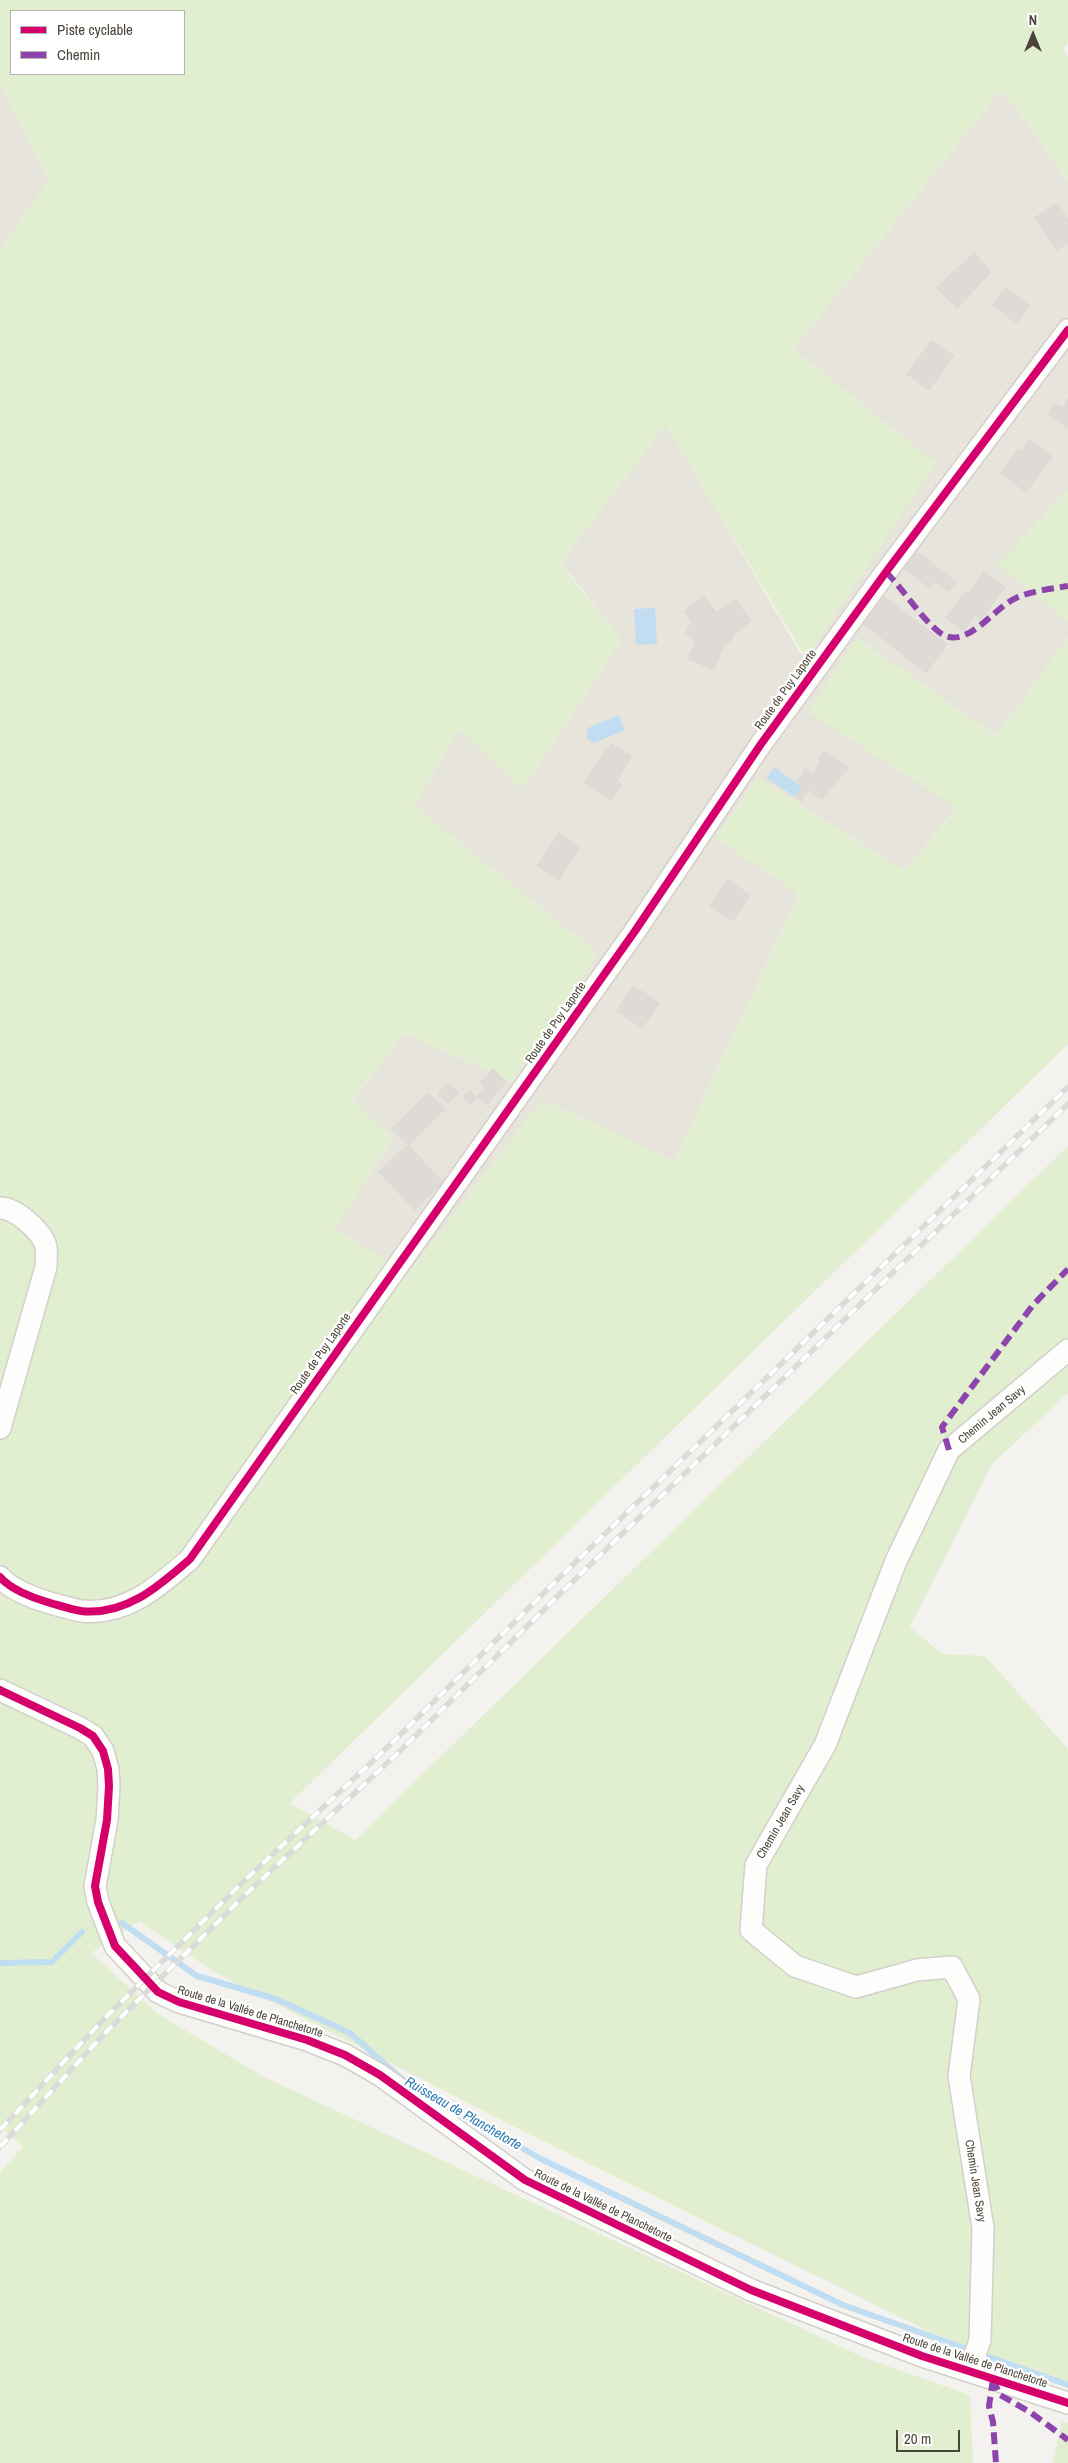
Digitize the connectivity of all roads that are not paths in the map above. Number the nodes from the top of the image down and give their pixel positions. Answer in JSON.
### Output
{"nodes":[{"id":1,"x":1068,"y":330,"type":"edge"},
{"id":2,"x":0,"y":1208,"type":"edge"},
{"id":3,"x":1068,"y":1350,"type":"edge"},
{"id":4,"x":0,"y":1428,"type":"edge"},
{"id":5,"x":0,"y":1577,"type":"edge"},
{"id":6,"x":0,"y":1690,"type":"edge"},
{"id":7,"x":970,"y":2370,"type":"junction"},
{"id":8,"x":1068,"y":2403,"type":"edge"}],
"edges":[{"from":1,"to":5,"type":"street","name":"Route de Puy Laporte"},
{"from":2,"to":4,"type":"street"},
{"from":3,"to":7,"type":"street","name":"Chemin Jean Savy"},
{"from":6,"to":7,"type":"street","name":"Route de la Vallée de Planchetorte"},
{"from":7,"to":8,"type":"street","name":"Route de la Vallée de Planchetorte"}]}
